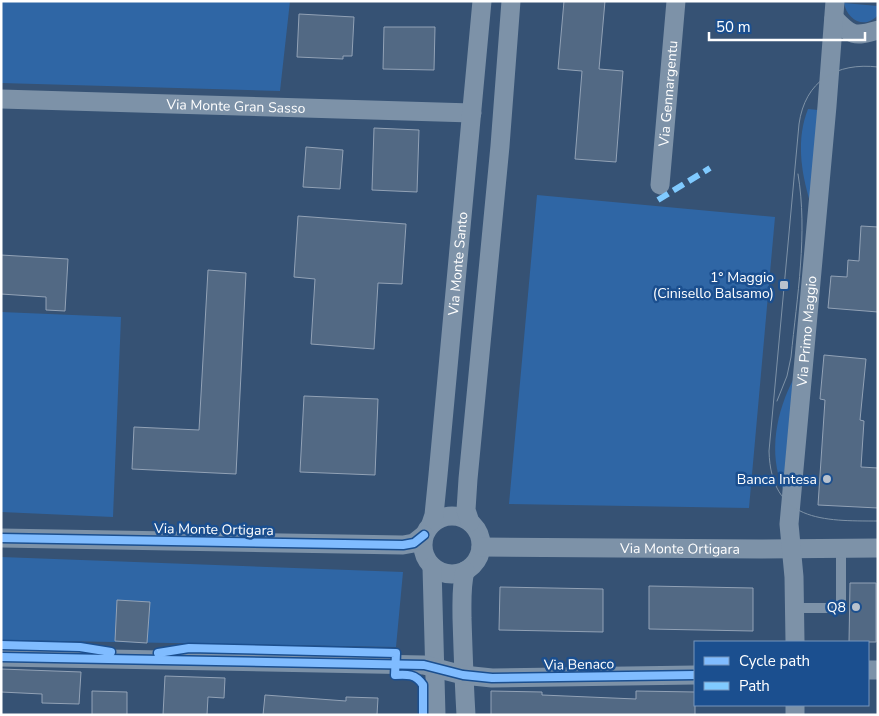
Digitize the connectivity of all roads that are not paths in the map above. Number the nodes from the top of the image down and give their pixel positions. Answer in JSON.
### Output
{"nodes":[{"id":1,"x":482,"y":1,"type":"edge"},
{"id":2,"x":511,"y":1,"type":"edge"},
{"id":3,"x":676,"y":1,"type":"edge"},
{"id":4,"x":834,"y":9,"type":"edge"},
{"id":5,"x":878,"y":30,"type":"edge"},
{"id":6,"x":1,"y":99,"type":"edge"},
{"id":7,"x":472,"y":113,"type":"junction"},
{"id":8,"x":660,"y":185,"type":"dead end"},
{"id":9,"x":470,"y":522,"type":"junction"},
{"id":10,"x":428,"y":529,"type":"junction"},
{"id":11,"x":1,"y":538,"type":"edge"},
{"id":12,"x":481,"y":546,"type":"junction"},
{"id":13,"x":791,"y":548,"type":"junction"},
{"id":14,"x":841,"y":548,"type":"junction"},
{"id":15,"x":878,"y":548,"type":"edge"},
{"id":16,"x":432,"y":567,"type":"junction"},
{"id":17,"x":465,"y":571,"type":"junction"},
{"id":18,"x":795,"y":608,"type":"junction"},
{"id":19,"x":795,"y":641,"type":"edge"},
{"id":20,"x":1,"y":657,"type":"edge"},
{"id":21,"x":435,"y":666,"type":"junction"},
{"id":22,"x":694,"y":674,"type":"edge"},
{"id":23,"x":463,"y":675,"type":"junction"},
{"id":24,"x":436,"y":715,"type":"edge"},
{"id":25,"x":466,"y":715,"type":"edge"}],
"edges":[{"from":1,"to":7,"type":"street","name":"Via Monte Santo"},
{"from":2,"to":9,"type":"street"},
{"from":3,"to":8,"type":"street","name":"Via Gennargentu"},
{"from":4,"to":5,"type":"street","name":"Via Primo Maggio"},
{"from":4,"to":13,"type":"street","name":"Via Primo Maggio"},
{"from":6,"to":7,"type":"street","name":"Via Monte Gran Sasso"},
{"from":7,"to":10,"type":"street","name":"Via Monte Santo"},
{"from":9,"to":10,"type":"street"},
{"from":9,"to":12,"type":"street"},
{"from":10,"to":11,"type":"street","name":"Via Monte Ortigara"},
{"from":10,"to":16,"type":"street"},
{"from":12,"to":13,"type":"street","name":"Via Monte Ortigara"},
{"from":12,"to":17,"type":"street"},
{"from":13,"to":14,"type":"street","name":"Via Monte Ortigara"},
{"from":13,"to":18,"type":"street","name":"Via Primo Maggio"},
{"from":14,"to":15,"type":"street","name":"Via Monte Ortigara"},
{"from":14,"to":18,"type":"lane"},
{"from":16,"to":17,"type":"street"},
{"from":16,"to":21,"type":"street"},
{"from":17,"to":23,"type":"street"},
{"from":18,"to":19,"type":"street","name":"Via Primo Maggio"},
{"from":20,"to":21,"type":"street","name":"Via Benaco"},
{"from":21,"to":23,"type":"street","name":"Via Benaco"},
{"from":21,"to":24,"type":"street"},
{"from":22,"to":23,"type":"street","name":"Via Benaco"},
{"from":23,"to":25,"type":"street"}]}
